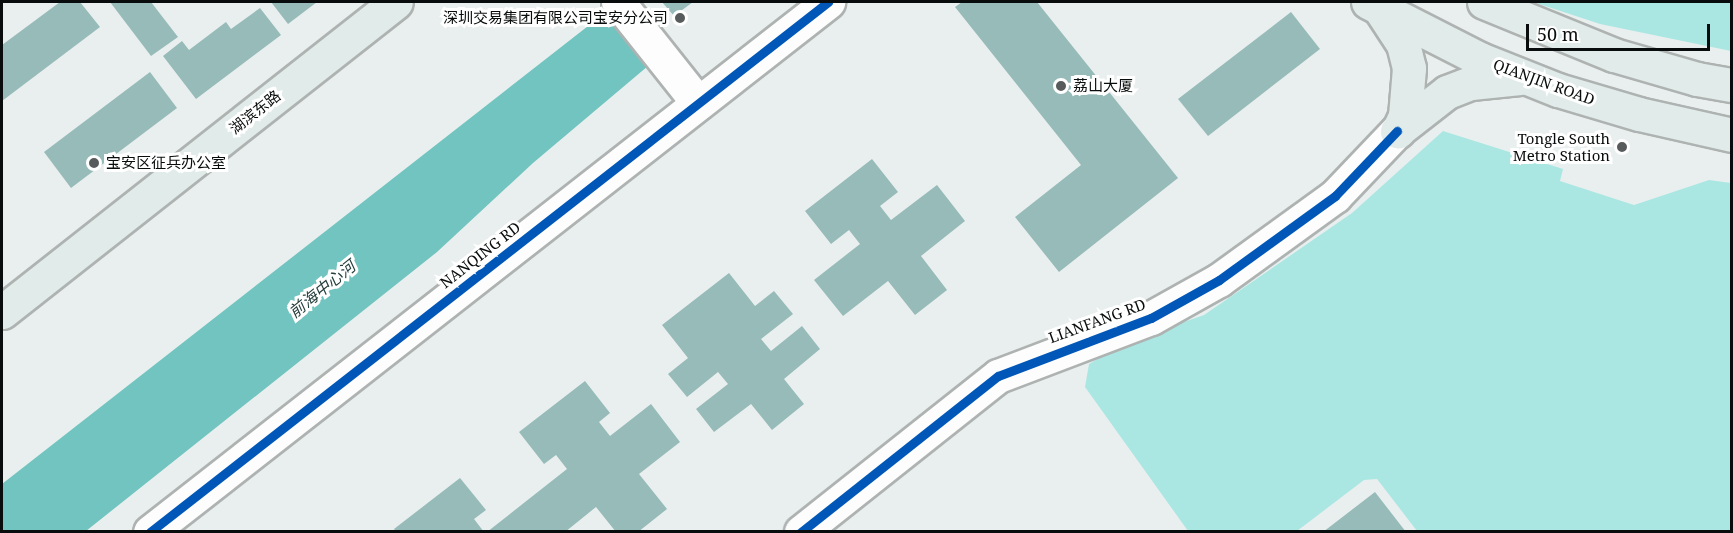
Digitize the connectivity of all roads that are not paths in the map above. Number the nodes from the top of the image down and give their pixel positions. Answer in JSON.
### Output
{"nodes":[{"id":1,"x":396,"y":2,"type":"edge"},
{"id":2,"x":618,"y":2,"type":"edge"},
{"id":3,"x":828,"y":2,"type":"edge"},
{"id":4,"x":1484,"y":2,"type":"edge"},
{"id":5,"x":1373,"y":5,"type":"edge"},
{"id":6,"x":1528,"y":78,"type":"junction"},
{"id":7,"x":1731,"y":85,"type":"edge"},
{"id":8,"x":698,"y":103,"type":"junction"},
{"id":9,"x":1397,"y":131,"type":"junction"},
{"id":10,"x":1731,"y":135,"type":"edge"},
{"id":11,"x":2,"y":312,"type":"edge"},
{"id":12,"x":150,"y":531,"type":"edge"},
{"id":13,"x":801,"y":531,"type":"edge"}],
"edges":[{"from":1,"to":11,"type":"main road","name":"湖滨东路"},
{"from":2,"to":8,"type":"street"},
{"from":3,"to":8,"type":"street","name":"NANQING RD"},
{"from":4,"to":7,"type":"main road"},
{"from":5,"to":6,"type":"main road","name":"QIANJIN ROAD"},
{"from":5,"to":9,"type":"main road"},
{"from":6,"to":9,"type":"main road"},
{"from":6,"to":10,"type":"main road","name":"QIANJIN ROAD"},
{"from":8,"to":12,"type":"street","name":"NANQING RD"},
{"from":9,"to":13,"type":"street","name":"LIANFANG RD"}]}
